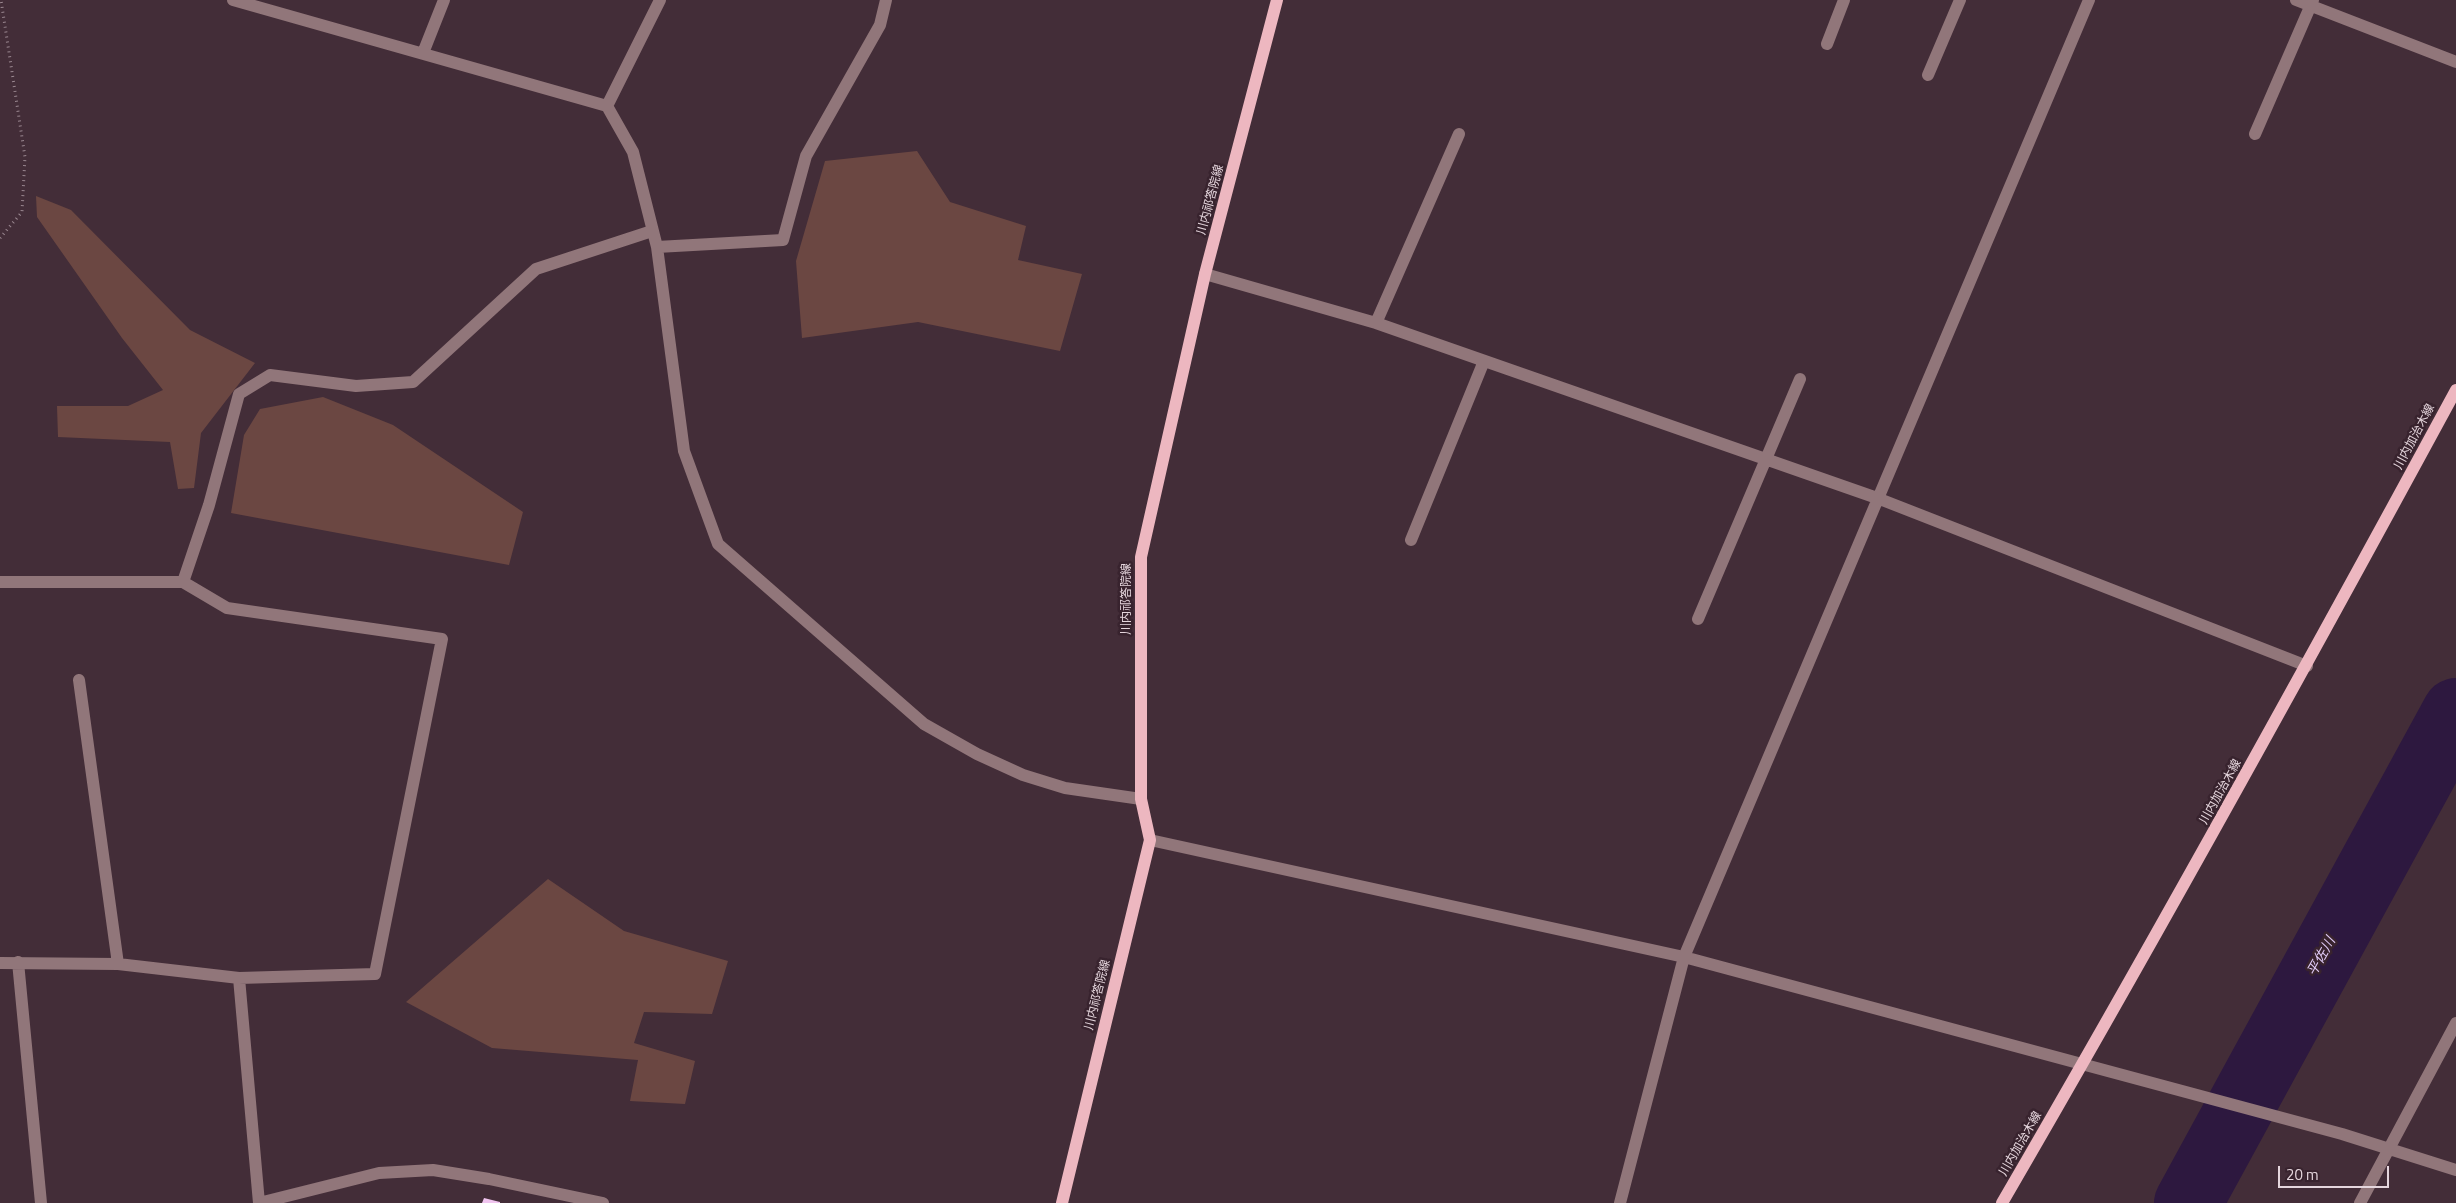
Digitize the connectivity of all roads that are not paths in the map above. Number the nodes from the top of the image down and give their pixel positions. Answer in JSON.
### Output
{"nodes":[{"id":1,"x":233,"y":0,"type":"edge"},
{"id":2,"x":444,"y":0,"type":"edge"},
{"id":3,"x":660,"y":0,"type":"edge"},
{"id":4,"x":886,"y":0,"type":"edge"},
{"id":5,"x":1278,"y":0,"type":"edge"},
{"id":6,"x":1844,"y":0,"type":"edge"},
{"id":7,"x":1960,"y":0,"type":"edge"},
{"id":8,"x":2089,"y":0,"type":"edge"},
{"id":9,"x":2296,"y":0,"type":"edge"},
{"id":10,"x":2312,"y":3,"type":"edge"},
{"id":11,"x":1827,"y":44,"type":"dead end"},
{"id":12,"x":423,"y":53,"type":"junction"},
{"id":13,"x":2456,"y":62,"type":"edge"},
{"id":14,"x":1928,"y":75,"type":"dead end"},
{"id":15,"x":607,"y":106,"type":"junction"},
{"id":16,"x":1459,"y":134,"type":"dead end"},
{"id":17,"x":2255,"y":134,"type":"dead end"},
{"id":18,"x":652,"y":231,"type":"junction"},
{"id":19,"x":657,"y":247,"type":"junction"},
{"id":20,"x":1205,"y":274,"type":"junction"},
{"id":21,"x":1376,"y":323,"type":"junction"},
{"id":22,"x":1484,"y":361,"type":"junction"},
{"id":23,"x":1800,"y":379,"type":"dead end"},
{"id":24,"x":2456,"y":390,"type":"edge"},
{"id":25,"x":1766,"y":459,"type":"junction"},
{"id":26,"x":1877,"y":498,"type":"junction"},
{"id":27,"x":1411,"y":540,"type":"dead end"},
{"id":28,"x":0,"y":582,"type":"edge"},
{"id":29,"x":183,"y":582,"type":"junction"},
{"id":30,"x":1698,"y":619,"type":"dead end"},
{"id":31,"x":2307,"y":666,"type":"junction"},
{"id":32,"x":79,"y":680,"type":"dead end"},
{"id":33,"x":1141,"y":799,"type":"junction"},
{"id":34,"x":1150,"y":840,"type":"junction"},
{"id":35,"x":1684,"y":957,"type":"junction"},
{"id":36,"x":18,"y":962,"type":"junction"},
{"id":37,"x":0,"y":963,"type":"edge"},
{"id":38,"x":118,"y":964,"type":"junction"},
{"id":39,"x":239,"y":978,"type":"junction"},
{"id":40,"x":2456,"y":1023,"type":"edge"},
{"id":41,"x":2083,"y":1065,"type":"junction"},
{"id":42,"x":2389,"y":1148,"type":"junction"},
{"id":43,"x":2456,"y":1170,"type":"edge"},
{"id":44,"x":41,"y":1203,"type":"edge"},
{"id":45,"x":259,"y":1203,"type":"edge"},
{"id":46,"x":602,"y":1203,"type":"edge"},
{"id":47,"x":1062,"y":1203,"type":"edge"},
{"id":48,"x":1620,"y":1203,"type":"edge"},
{"id":49,"x":2002,"y":1203,"type":"edge"},
{"id":50,"x":2360,"y":1203,"type":"edge"}],
"edges":[{"from":1,"to":12,"type":"street"},
{"from":2,"to":12,"type":"street"},
{"from":3,"to":15,"type":"street"},
{"from":4,"to":19,"type":"street"},
{"from":5,"to":20,"type":"main road","name":"川内祁答院線"},
{"from":6,"to":11,"type":"street"},
{"from":7,"to":14,"type":"street"},
{"from":8,"to":26,"type":"street"},
{"from":9,"to":10,"type":"street"},
{"from":10,"to":13,"type":"street"},
{"from":10,"to":17,"type":"street"},
{"from":12,"to":15,"type":"street"},
{"from":15,"to":18,"type":"street"},
{"from":16,"to":21,"type":"street"},
{"from":18,"to":19,"type":"street"},
{"from":18,"to":29,"type":"street"},
{"from":19,"to":33,"type":"street"},
{"from":20,"to":21,"type":"street"},
{"from":20,"to":33,"type":"main road","name":"川内祁答院線"},
{"from":21,"to":22,"type":"street"},
{"from":22,"to":25,"type":"street"},
{"from":22,"to":27,"type":"street"},
{"from":23,"to":25,"type":"street"},
{"from":24,"to":31,"type":"main road","name":"川内加治木線"},
{"from":25,"to":26,"type":"street"},
{"from":25,"to":30,"type":"street"},
{"from":26,"to":31,"type":"street"},
{"from":26,"to":35,"type":"street"},
{"from":28,"to":29,"type":"street"},
{"from":29,"to":39,"type":"street"},
{"from":31,"to":41,"type":"main road","name":"川内加治木線"},
{"from":32,"to":38,"type":"street"},
{"from":33,"to":34,"type":"main road","name":"川内祁答院線"},
{"from":34,"to":35,"type":"street"},
{"from":34,"to":47,"type":"main road","name":"川内祁答院線"},
{"from":35,"to":41,"type":"street"},
{"from":35,"to":48,"type":"street"},
{"from":36,"to":37,"type":"street"},
{"from":36,"to":38,"type":"street"},
{"from":36,"to":44,"type":"street"},
{"from":38,"to":39,"type":"street"},
{"from":39,"to":45,"type":"street"},
{"from":40,"to":42,"type":"street"},
{"from":41,"to":42,"type":"street"},
{"from":41,"to":49,"type":"main road","name":"川内加治木線"},
{"from":42,"to":43,"type":"street"},
{"from":42,"to":50,"type":"street"},
{"from":45,"to":46,"type":"street"}]}
